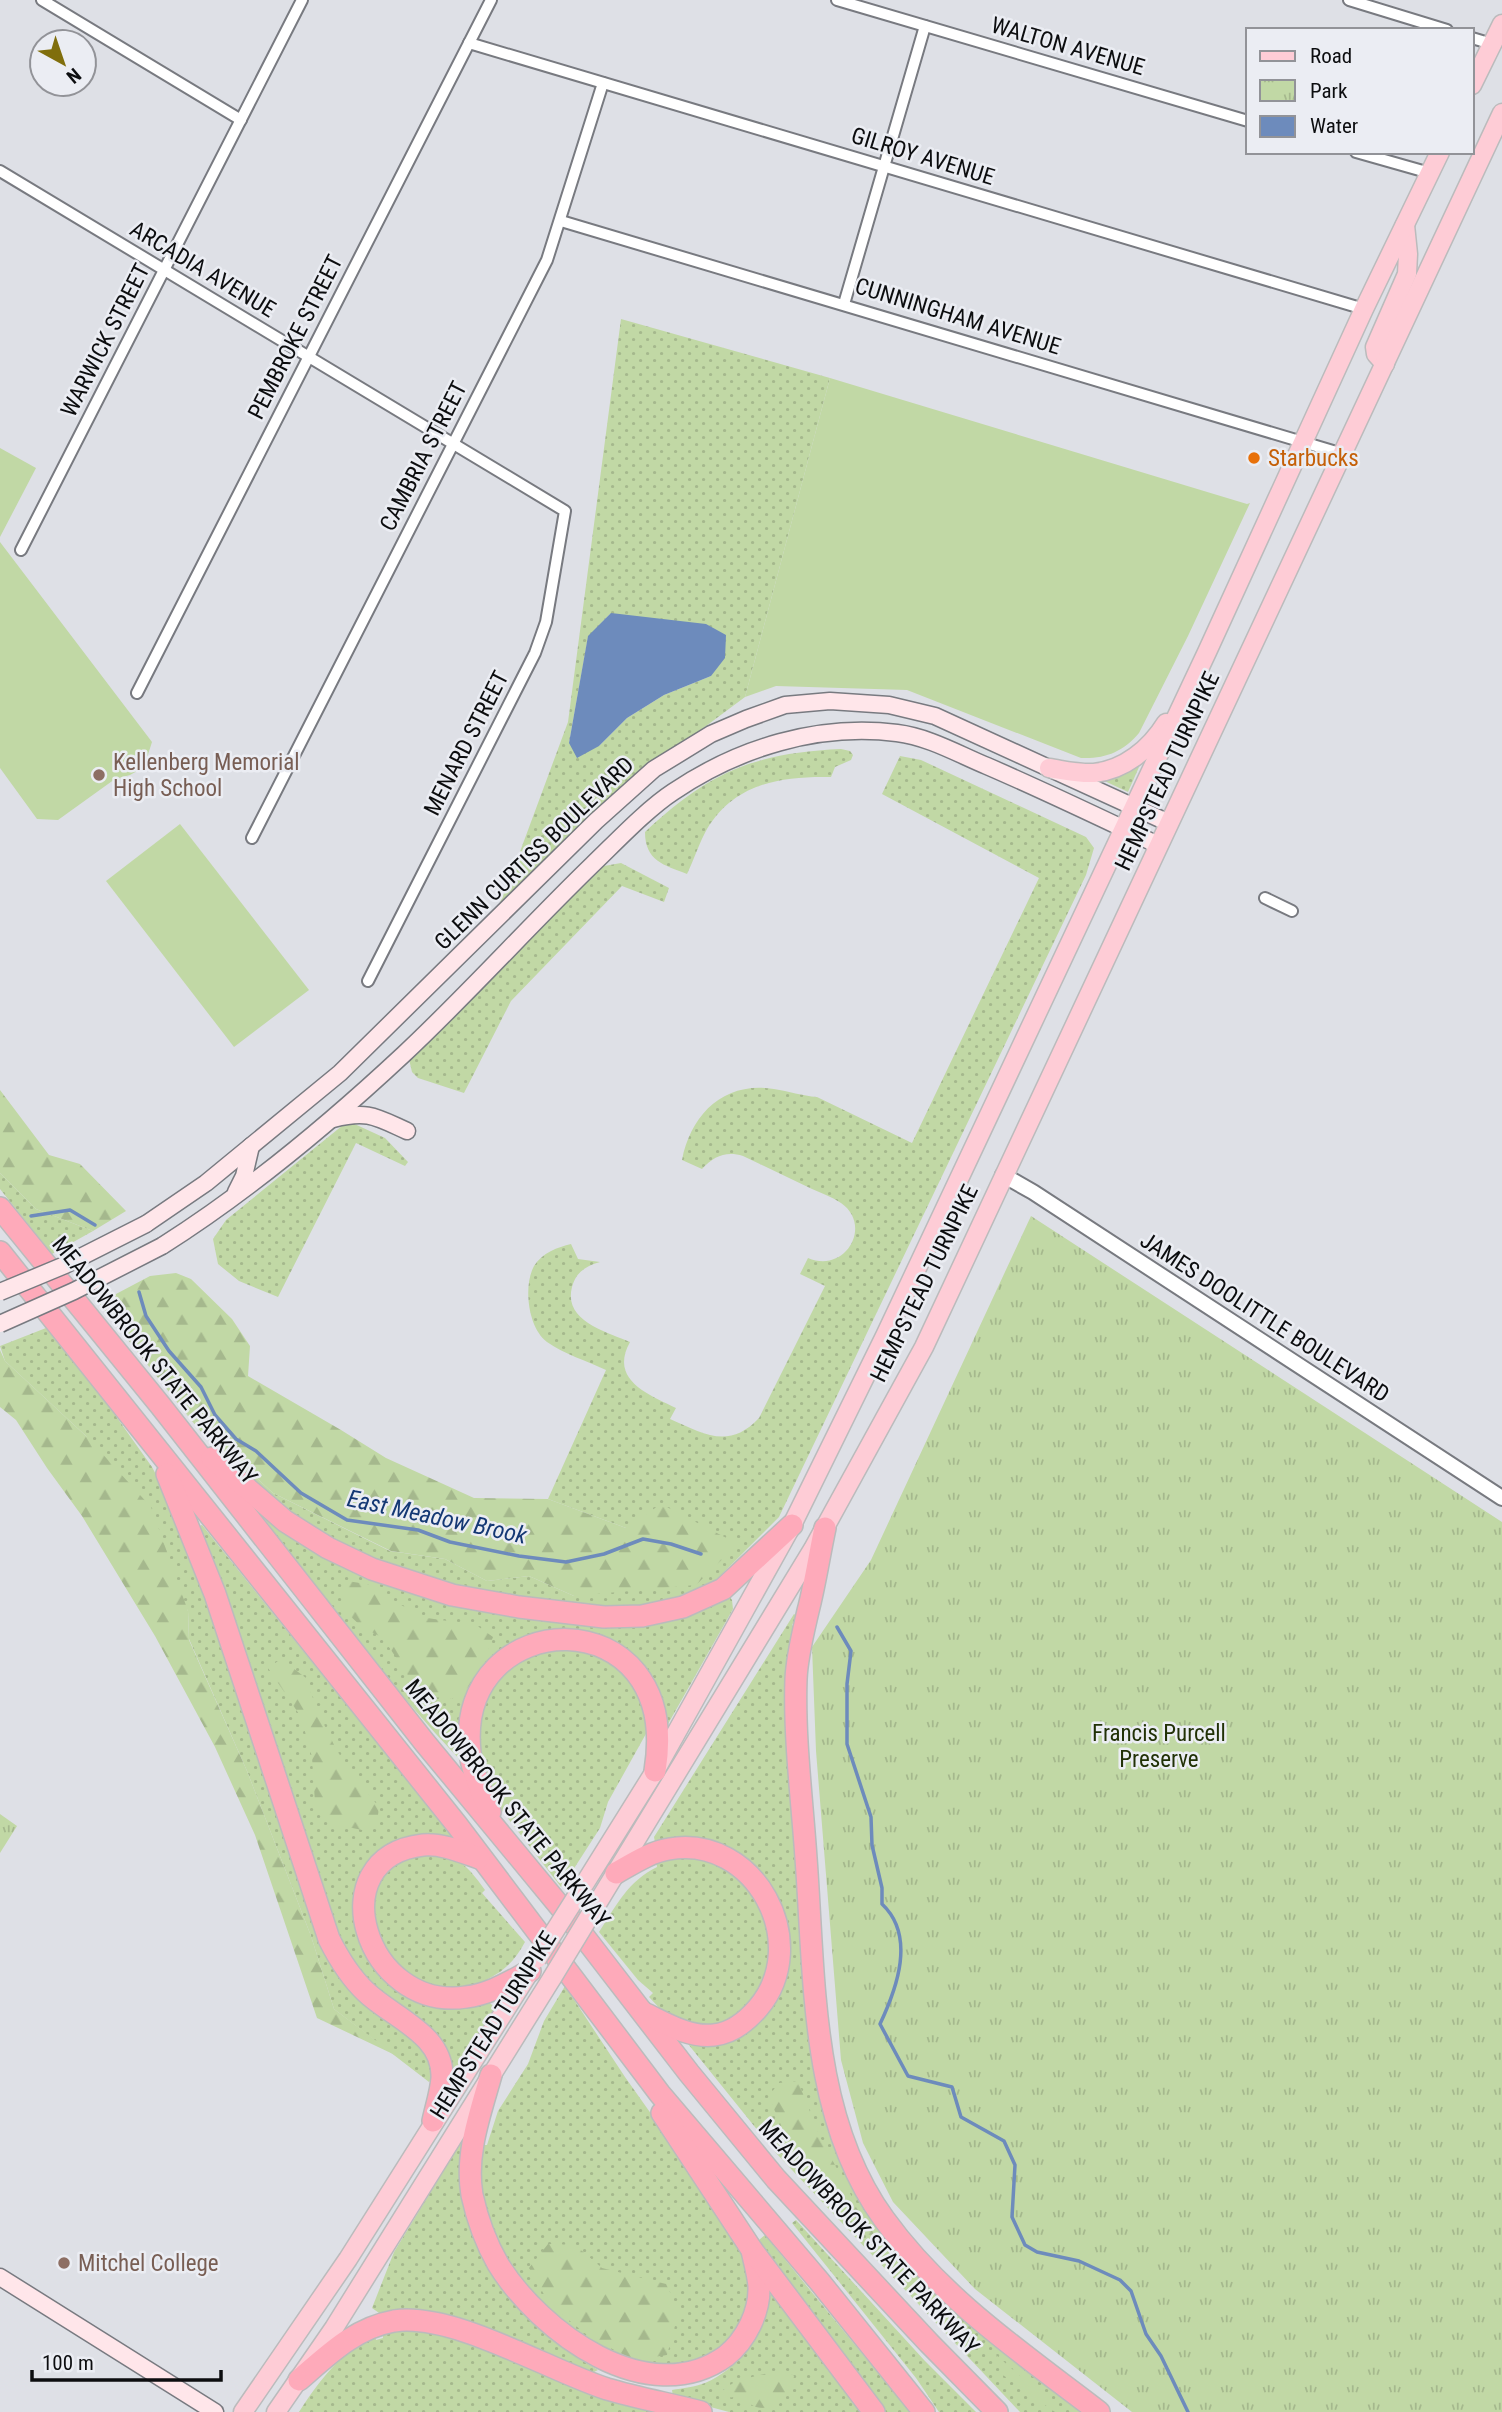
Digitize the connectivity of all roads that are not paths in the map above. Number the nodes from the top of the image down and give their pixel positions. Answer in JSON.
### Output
{"nodes":[{"id":1,"x":43,"y":0,"type":"edge"},
{"id":2,"x":302,"y":0,"type":"edge"},
{"id":3,"x":491,"y":0,"type":"edge"},
{"id":4,"x":837,"y":0,"type":"edge"},
{"id":5,"x":1349,"y":0,"type":"edge"},
{"id":6,"x":1502,"y":24,"type":"edge"},
{"id":7,"x":925,"y":26,"type":"junction"},
{"id":8,"x":1440,"y":28,"type":"edge"},
{"id":9,"x":1474,"y":39,"type":"edge"},
{"id":10,"x":469,"y":43,"type":"junction"},
{"id":11,"x":1492,"y":44,"type":"junction"},
{"id":12,"x":1474,"y":81,"type":"edge"},
{"id":13,"x":603,"y":83,"type":"junction"},
{"id":14,"x":1502,"y":113,"type":"edge"},
{"id":15,"x":241,"y":120,"type":"junction"},
{"id":16,"x":1246,"y":120,"type":"edge"},
{"id":17,"x":1363,"y":154,"type":"edge"},
{"id":18,"x":1439,"y":154,"type":"edge"},
{"id":19,"x":884,"y":166,"type":"junction"},
{"id":20,"x":0,"y":171,"type":"edge"},
{"id":21,"x":1430,"y":173,"type":"junction"},
{"id":22,"x":561,"y":221,"type":"junction"},
{"id":23,"x":1405,"y":225,"type":"junction"},
{"id":24,"x":165,"y":270,"type":"junction"},
{"id":25,"x":844,"y":304,"type":"junction"},
{"id":26,"x":1364,"y":309,"type":"junction"},
{"id":27,"x":309,"y":357,"type":"junction"},
{"id":28,"x":1385,"y":364,"type":"junction"},
{"id":29,"x":1304,"y":442,"type":"junction"},
{"id":30,"x":453,"y":444,"type":"junction"},
{"id":31,"x":1343,"y":454,"type":"junction"},
{"id":32,"x":565,"y":511,"type":"joint"},
{"id":33,"x":21,"y":550,"type":"dead end"},
{"id":34,"x":1197,"y":673,"type":"junction"},
{"id":35,"x":137,"y":693,"type":"dead end"},
{"id":36,"x":902,"y":708,"type":"junction"},
{"id":37,"x":898,"y":733,"type":"junction"},
{"id":38,"x":1048,"y":768,"type":"junction"},
{"id":39,"x":1134,"y":807,"type":"junction"},
{"id":40,"x":1168,"y":823,"type":"junction"},
{"id":41,"x":1124,"y":829,"type":"junction"},
{"id":42,"x":252,"y":838,"type":"dead end"},
{"id":43,"x":1158,"y":845,"type":"junction"},
{"id":44,"x":1265,"y":898,"type":"dead end"},
{"id":45,"x":1292,"y":911,"type":"dead end"},
{"id":46,"x":368,"y":981,"type":"dead end"},
{"id":47,"x":331,"y":1119,"type":"junction"},
{"id":48,"x":407,"y":1131,"type":"dead end"},
{"id":49,"x":251,"y":1146,"type":"junction"},
{"id":50,"x":1003,"y":1175,"type":"junction"},
{"id":51,"x":233,"y":1197,"type":"junction"},
{"id":52,"x":0,"y":1208,"type":"edge"},
{"id":53,"x":0,"y":1252,"type":"edge"},
{"id":54,"x":0,"y":1292,"type":"edge"},
{"id":55,"x":0,"y":1324,"type":"edge"},
{"id":56,"x":183,"y":1435,"type":"junction"},
{"id":57,"x":160,"y":1455,"type":"junction"},
{"id":58,"x":1502,"y":1498,"type":"edge"},
{"id":59,"x":792,"y":1525,"type":"junction"},
{"id":60,"x":825,"y":1528,"type":"junction"},
{"id":61,"x":654,"y":1771,"type":"junction"},
{"id":62,"x":498,"y":1830,"type":"junction"},
{"id":63,"x":479,"y":1858,"type":"junction"},
{"id":64,"x":616,"y":1873,"type":"junction"},
{"id":65,"x":533,"y":1965,"type":"junction"},
{"id":66,"x":580,"y":1989,"type":"junction"},
{"id":67,"x":640,"y":2011,"type":"junction"},
{"id":68,"x":491,"y":2075,"type":"junction"},
{"id":69,"x":433,"y":2121,"type":"junction"},
{"id":70,"x":752,"y":2250,"type":"junction"},
{"id":71,"x":0,"y":2277,"type":"edge"},
{"id":72,"x":299,"y":2380,"type":"junction"},
{"id":73,"x":215,"y":2412,"type":"edge"},
{"id":74,"x":243,"y":2412,"type":"edge"},
{"id":75,"x":276,"y":2412,"type":"edge"},
{"id":76,"x":701,"y":2412,"type":"edge"},
{"id":77,"x":874,"y":2412,"type":"edge"},
{"id":78,"x":924,"y":2412,"type":"edge"},
{"id":79,"x":997,"y":2412,"type":"edge"},
{"id":80,"x":1099,"y":2412,"type":"edge"}],
"edges":[{"from":1,"to":15,"type":"street"},
{"from":2,"to":15,"type":"street","name":"WARWICK STREET"},
{"from":3,"to":10,"type":"street","name":"PEMBROKE STREET"},
{"from":4,"to":7,"type":"street","name":"WALTON AVENUE"},
{"from":5,"to":8,"type":"street"},
{"from":6,"to":11,"type":"main road"},
{"from":7,"to":16,"type":"street","name":"WALTON AVENUE"},
{"from":7,"to":19,"type":"street"},
{"from":9,"to":11,"type":"street"},
{"from":10,"to":13,"type":"street","name":"GILROY AVENUE"},
{"from":10,"to":27,"type":"street","name":"PEMBROKE STREET"},
{"from":11,"to":12,"type":"main road"},
{"from":13,"to":19,"type":"street","name":"GILROY AVENUE"},
{"from":13,"to":22,"type":"street","name":"CAMBRIA STREET"},
{"from":14,"to":28,"type":"main road","name":"HEMPSTEAD TURNPIKE"},
{"from":15,"to":24,"type":"street","name":"WARWICK STREET"},
{"from":17,"to":21,"type":"street"},
{"from":18,"to":21,"type":"main road","name":"HEMPSTEAD TURNPIKE"},
{"from":19,"to":25,"type":"street"},
{"from":19,"to":26,"type":"street","name":"GILROY AVENUE"},
{"from":20,"to":24,"type":"street","name":"ARCADIA AVENUE"},
{"from":21,"to":23,"type":"main road","name":"HEMPSTEAD TURNPIKE"},
{"from":22,"to":25,"type":"street","name":"CUNNINGHAM AVENUE"},
{"from":22,"to":30,"type":"street","name":"CAMBRIA STREET"},
{"from":23,"to":26,"type":"main road","name":"HEMPSTEAD TURNPIKE"},
{"from":23,"to":28,"type":"main road"},
{"from":24,"to":27,"type":"street","name":"ARCADIA AVENUE"},
{"from":24,"to":33,"type":"street","name":"WARWICK STREET"},
{"from":25,"to":29,"type":"street","name":"CUNNINGHAM AVENUE"},
{"from":26,"to":29,"type":"main road","name":"HEMPSTEAD TURNPIKE"},
{"from":27,"to":30,"type":"street","name":"ARCADIA AVENUE"},
{"from":27,"to":35,"type":"street","name":"PEMBROKE STREET"},
{"from":28,"to":31,"type":"main road","name":"HEMPSTEAD TURNPIKE"},
{"from":29,"to":31,"type":"street","name":"CUNNINGHAM AVENUE"},
{"from":29,"to":34,"type":"main road","name":"HEMPSTEAD TURNPIKE"},
{"from":30,"to":32,"type":"street","name":"ARCADIA AVENUE"},
{"from":30,"to":42,"type":"street","name":"CAMBRIA STREET"},
{"from":31,"to":40,"type":"main road","name":"HEMPSTEAD TURNPIKE"},
{"from":32,"to":46,"type":"street","name":"MENARD STREET"},
{"from":34,"to":38,"type":"main road"},
{"from":34,"to":39,"type":"main road","name":"HEMPSTEAD TURNPIKE"},
{"from":36,"to":37,"type":"main road"},
{"from":36,"to":38,"type":"main road","name":"GLENN CURTISS BOULEVARD"},
{"from":36,"to":49,"type":"main road","name":"GLENN CURTISS BOULEVARD"},
{"from":37,"to":41,"type":"main road"},
{"from":37,"to":47,"type":"main road"},
{"from":38,"to":39,"type":"main road","name":"GLENN CURTISS BOULEVARD"},
{"from":39,"to":40,"type":"main road","name":"GLENN CURTISS BOULEVARD"},
{"from":39,"to":41,"type":"main road","name":"HEMPSTEAD TURNPIKE"},
{"from":40,"to":43,"type":"main road","name":"HEMPSTEAD TURNPIKE"},
{"from":41,"to":43,"type":"main road"},
{"from":41,"to":59,"type":"main road","name":"HEMPSTEAD TURNPIKE"},
{"from":43,"to":50,"type":"main road","name":"HEMPSTEAD TURNPIKE"},
{"from":44,"to":45,"type":"street"},
{"from":47,"to":48,"type":"main road"},
{"from":47,"to":51,"type":"main road"},
{"from":49,"to":51,"type":"main road"},
{"from":49,"to":54,"type":"main road","name":"GLENN CURTISS BOULEVARD","bridge":true},
{"from":50,"to":58,"type":"street","name":"JAMES DOOLITTLE BOULEVARD"},
{"from":50,"to":60,"type":"main road","name":"HEMPSTEAD TURNPIKE"},
{"from":51,"to":55,"type":"main road","bridge":true},
{"from":52,"to":56,"type":"highway","name":"MEADOWBROOK STATE PARKWAY"},
{"from":53,"to":57,"type":"highway"},
{"from":56,"to":59,"type":"highway"},
{"from":56,"to":62,"type":"highway","name":"MEADOWBROOK STATE PARKWAY"},
{"from":57,"to":63,"type":"highway"},
{"from":57,"to":69,"type":"highway"},
{"from":59,"to":61,"type":"main road","name":"HEMPSTEAD TURNPIKE"},
{"from":60,"to":64,"type":"main road","name":"HEMPSTEAD TURNPIKE"},
{"from":60,"to":80,"type":"highway"},
{"from":61,"to":62,"type":"highway"},
{"from":61,"to":65,"type":"main road","name":"HEMPSTEAD TURNPIKE","bridge":true},
{"from":62,"to":67,"type":"highway","name":"MEADOWBROOK STATE PARKWAY"},
{"from":63,"to":65,"type":"highway"},
{"from":63,"to":66,"type":"highway"},
{"from":64,"to":67,"type":"highway"},
{"from":64,"to":68,"type":"main road","name":"HEMPSTEAD TURNPIKE","bridge":true},
{"from":65,"to":69,"type":"main road","name":"HEMPSTEAD TURNPIKE"},
{"from":66,"to":70,"type":"highway"},
{"from":66,"to":78,"type":"highway"},
{"from":67,"to":79,"type":"highway","name":"MEADOWBROOK STATE PARKWAY"},
{"from":68,"to":70,"type":"highway"},
{"from":68,"to":72,"type":"main road","name":"HEMPSTEAD TURNPIKE"},
{"from":69,"to":74,"type":"main road","name":"HEMPSTEAD TURNPIKE"},
{"from":70,"to":77,"type":"highway"},
{"from":71,"to":73,"type":"main road"},
{"from":72,"to":75,"type":"main road","name":"HEMPSTEAD TURNPIKE"},
{"from":72,"to":76,"type":"highway"}]}
